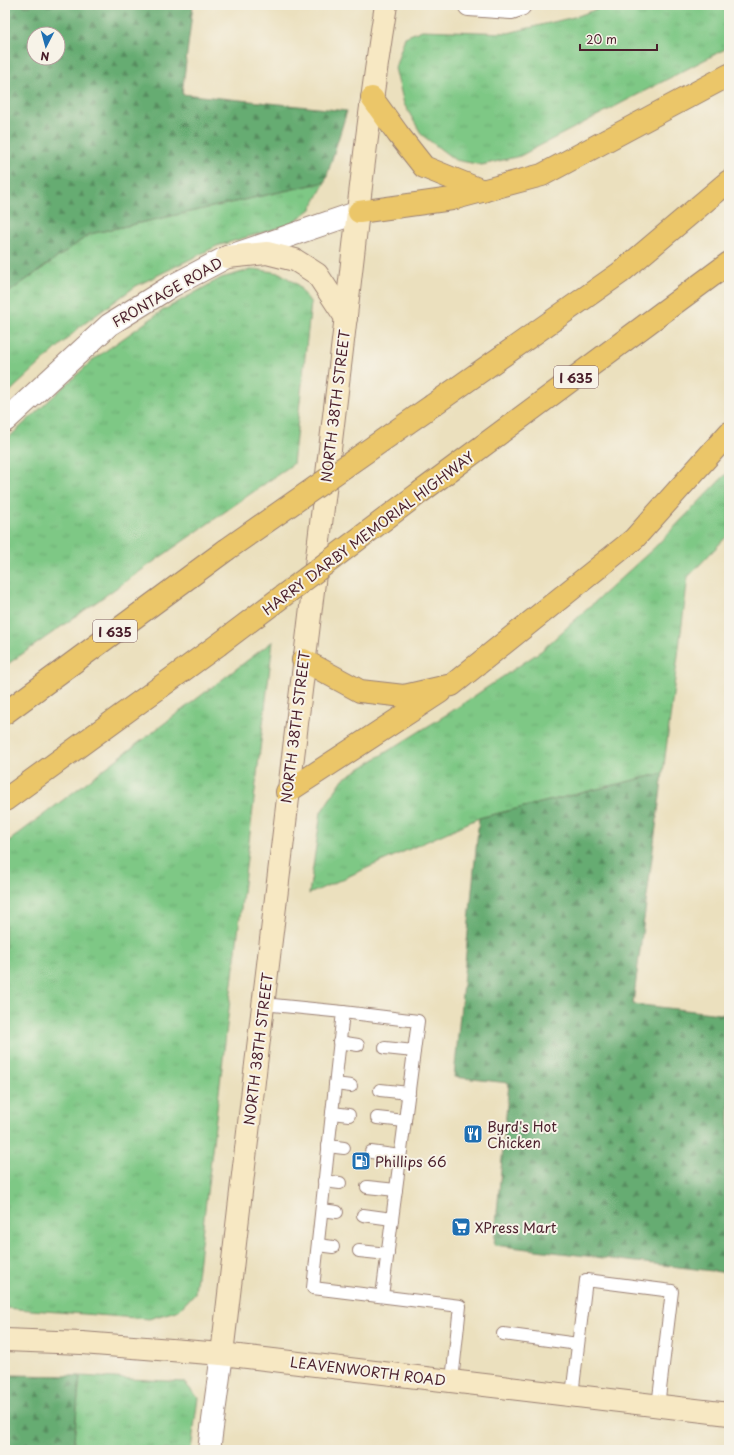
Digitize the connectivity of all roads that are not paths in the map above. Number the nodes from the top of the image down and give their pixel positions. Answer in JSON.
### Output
{"nodes":[{"id":1,"x":386,"y":5,"type":"edge"},
{"id":2,"x":469,"y":5,"type":"edge"},
{"id":3,"x":520,"y":5,"type":"edge"},
{"id":4,"x":729,"y":75,"type":"edge"},
{"id":5,"x":372,"y":98,"type":"junction"},
{"id":6,"x":729,"y":181,"type":"edge"},
{"id":7,"x":483,"y":191,"type":"junction"},
{"id":8,"x":359,"y":212,"type":"junction"},
{"id":9,"x":227,"y":257,"type":"junction"},
{"id":10,"x":729,"y":263,"type":"edge"},
{"id":11,"x":346,"y":318,"type":"junction"},
{"id":12,"x":5,"y":421,"type":"edge"},
{"id":13,"x":729,"y":433,"type":"edge"},
{"id":14,"x":303,"y":660,"type":"junction"},
{"id":15,"x":452,"y":685,"type":"junction"},
{"id":16,"x":5,"y":713,"type":"edge"},
{"id":17,"x":287,"y":792,"type":"junction"},
{"id":18,"x":5,"y":800,"type":"edge"},
{"id":19,"x":263,"y":1004,"type":"junction"},
{"id":20,"x":343,"y":1012,"type":"junction"},
{"id":21,"x":339,"y":1042,"type":"junction"},
{"id":22,"x":358,"y":1045,"type":"dead end"},
{"id":23,"x":385,"y":1048,"type":"dead end"},
{"id":24,"x":414,"y":1051,"type":"junction"},
{"id":25,"x":335,"y":1084,"type":"junction"},
{"id":26,"x":350,"y":1086,"type":"dead end"},
{"id":27,"x":380,"y":1090,"type":"dead end"},
{"id":28,"x":409,"y":1093,"type":"junction"},
{"id":29,"x":332,"y":1113,"type":"junction"},
{"id":30,"x":349,"y":1115,"type":"dead end"},
{"id":31,"x":377,"y":1118,"type":"dead end"},
{"id":32,"x":405,"y":1121,"type":"junction"},
{"id":33,"x":328,"y":1146,"type":"junction"},
{"id":34,"x":344,"y":1148,"type":"dead end"},
{"id":35,"x":371,"y":1152,"type":"dead end"},
{"id":36,"x":400,"y":1156,"type":"junction"},
{"id":37,"x":324,"y":1181,"type":"junction"},
{"id":38,"x":340,"y":1183,"type":"dead end"},
{"id":39,"x":367,"y":1187,"type":"dead end"},
{"id":40,"x":396,"y":1190,"type":"junction"},
{"id":41,"x":322,"y":1210,"type":"junction"},
{"id":42,"x":337,"y":1212,"type":"dead end"},
{"id":43,"x":363,"y":1215,"type":"dead end"},
{"id":44,"x":392,"y":1219,"type":"junction"},
{"id":45,"x":318,"y":1245,"type":"junction"},
{"id":46,"x":333,"y":1247,"type":"dead end"},
{"id":47,"x":359,"y":1251,"type":"dead end"},
{"id":48,"x":388,"y":1254,"type":"junction"},
{"id":49,"x":382,"y":1296,"type":"junction"},
{"id":50,"x":503,"y":1334,"type":"dead end"},
{"id":51,"x":5,"y":1340,"type":"edge"},
{"id":52,"x":578,"y":1344,"type":"junction"},
{"id":53,"x":222,"y":1354,"type":"junction"},
{"id":54,"x":452,"y":1381,"type":"junction"},
{"id":55,"x":572,"y":1395,"type":"junction"},
{"id":56,"x":658,"y":1406,"type":"junction"},
{"id":57,"x":729,"y":1414,"type":"edge"},
{"id":58,"x":209,"y":1450,"type":"edge"}],
"edges":[{"from":1,"to":5,"type":"street","name":"NORTH 38TH STREET"},
{"from":2,"to":3,"type":"street"},
{"from":4,"to":7,"type":"highway"},
{"from":5,"to":7,"type":"highway"},
{"from":5,"to":8,"type":"street","name":"NORTH 38TH STREET"},
{"from":6,"to":16,"type":"highway","number":"I 635","bridge":true},
{"from":7,"to":8,"type":"highway"},
{"from":8,"to":9,"type":"street","name":"FRONTAGE ROAD"},
{"from":8,"to":11,"type":"street","name":"NORTH 38TH STREET"},
{"from":9,"to":11,"type":"street"},
{"from":9,"to":12,"type":"street","name":"FRONTAGE ROAD"},
{"from":10,"to":18,"type":"highway","name":"HARRY DARBY MEMORIAL HIGHWAY","number":"I 635","bridge":true},
{"from":11,"to":14,"type":"street","name":"NORTH 38TH STREET"},
{"from":13,"to":15,"type":"highway"},
{"from":14,"to":15,"type":"highway"},
{"from":14,"to":17,"type":"street","name":"NORTH 38TH STREET"},
{"from":15,"to":17,"type":"highway"},
{"from":17,"to":19,"type":"street","name":"NORTH 38TH STREET"},
{"from":19,"to":20,"type":"lane"},
{"from":19,"to":53,"type":"street","name":"NORTH 38TH STREET"},
{"from":20,"to":21,"type":"lane"},
{"from":20,"to":24,"type":"lane"},
{"from":21,"to":22,"type":"lane"},
{"from":21,"to":25,"type":"lane"},
{"from":23,"to":24,"type":"lane"},
{"from":24,"to":28,"type":"lane"},
{"from":25,"to":26,"type":"lane"},
{"from":25,"to":29,"type":"lane"},
{"from":27,"to":28,"type":"lane"},
{"from":28,"to":32,"type":"lane"},
{"from":29,"to":30,"type":"lane"},
{"from":29,"to":33,"type":"lane"},
{"from":31,"to":32,"type":"lane"},
{"from":32,"to":36,"type":"lane"},
{"from":33,"to":34,"type":"lane"},
{"from":33,"to":37,"type":"lane"},
{"from":35,"to":36,"type":"lane"},
{"from":36,"to":40,"type":"lane"},
{"from":37,"to":38,"type":"lane"},
{"from":37,"to":41,"type":"lane"},
{"from":39,"to":40,"type":"lane"},
{"from":40,"to":44,"type":"lane"},
{"from":41,"to":42,"type":"lane"},
{"from":41,"to":45,"type":"lane"},
{"from":43,"to":44,"type":"lane"},
{"from":44,"to":48,"type":"lane"},
{"from":45,"to":46,"type":"lane"},
{"from":45,"to":49,"type":"lane"},
{"from":47,"to":48,"type":"lane"},
{"from":48,"to":49,"type":"lane"},
{"from":49,"to":54,"type":"lane"},
{"from":50,"to":52,"type":"lane"},
{"from":51,"to":53,"type":"street","name":"LEAVENWORTH ROAD"},
{"from":52,"to":55,"type":"lane"},
{"from":52,"to":56,"type":"lane"},
{"from":53,"to":54,"type":"street","name":"LEAVENWORTH ROAD"},
{"from":53,"to":58,"type":"street","name":"NORTH 38TH STREET"},
{"from":54,"to":55,"type":"street","name":"LEAVENWORTH ROAD"},
{"from":55,"to":56,"type":"street","name":"LEAVENWORTH ROAD"},
{"from":56,"to":57,"type":"street","name":"LEAVENWORTH ROAD"}]}
